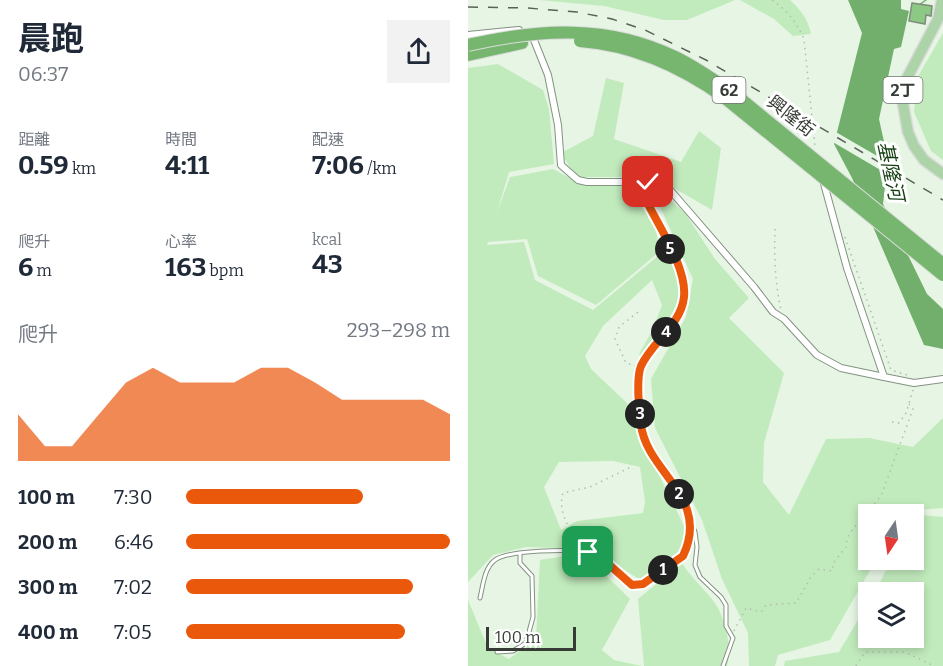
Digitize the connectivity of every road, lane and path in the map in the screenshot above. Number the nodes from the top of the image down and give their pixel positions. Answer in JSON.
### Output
{"nodes":[{"id":1,"x":772,"y":0,"type":"edge"},
{"id":2,"x":942,"y":0,"type":"edge"},
{"id":3,"x":943,"y":22,"type":"edge"},
{"id":4,"x":530,"y":29,"type":"junction"},
{"id":5,"x":468,"y":35,"type":"edge"},
{"id":6,"x":468,"y":45,"type":"edge"},
{"id":7,"x":468,"y":55,"type":"edge"},
{"id":8,"x":816,"y":157,"type":"junction"},
{"id":9,"x":943,"y":168,"type":"edge"},
{"id":10,"x":943,"y":174,"type":"edge"},
{"id":11,"x":654,"y":183,"type":"junction"},
{"id":12,"x":775,"y":229,"type":"dead end"},
{"id":13,"x":844,"y":233,"type":"dead end"},
{"id":14,"x":943,"y":264,"type":"edge"},
{"id":15,"x":943,"y":274,"type":"edge"},
{"id":16,"x":638,"y":312,"type":"dead end"},
{"id":17,"x":784,"y":319,"type":"junction"},
{"id":18,"x":640,"y":367,"type":"junction"},
{"id":19,"x":884,"y":377,"type":"junction"},
{"id":20,"x":943,"y":379,"type":"edge"},
{"id":21,"x":914,"y":380,"type":"junction"},
{"id":22,"x":909,"y":404,"type":"junction"},
{"id":23,"x":892,"y":422,"type":"dead end"},
{"id":24,"x":634,"y":469,"type":"dead end"},
{"id":25,"x":692,"y":523,"type":"junction"},
{"id":26,"x":580,"y":552,"type":"junction"},
{"id":27,"x":520,"y":553,"type":"junction"},
{"id":28,"x":480,"y":598,"type":"dead end"},
{"id":29,"x":731,"y":634,"type":"junction"},
{"id":30,"x":497,"y":652,"type":"dead end"},
{"id":31,"x":723,"y":666,"type":"edge"},
{"id":32,"x":856,"y":666,"type":"edge"},
{"id":33,"x":934,"y":666,"type":"edge"}],
"edges":[{"from":1,"to":8,"type":"path"},
{"from":2,"to":10,"type":"main road","number":"2丁"},
{"from":3,"to":9,"type":"main road","number":"2丁"},
{"from":4,"to":5,"type":"street","name":"興隆街"},
{"from":4,"to":8,"type":"street","name":"興隆街"},
{"from":4,"to":11,"type":"street"},
{"from":6,"to":14,"type":"highway","number":"62","bridge":true},
{"from":7,"to":15,"type":"highway","number":"62","bridge":true},
{"from":8,"to":19,"type":"street","name":"興隆街"},
{"from":11,"to":17,"type":"street"},
{"from":11,"to":18,"type":"lane"},
{"from":12,"to":17,"type":"path"},
{"from":13,"to":21,"type":"path"},
{"from":16,"to":18,"type":"path"},
{"from":17,"to":19,"type":"street"},
{"from":18,"to":25,"type":"lane"},
{"from":19,"to":21,"type":"street"},
{"from":20,"to":21,"type":"street"},
{"from":21,"to":22,"type":"path"},
{"from":22,"to":23,"type":"path"},
{"from":22,"to":29,"type":"path"},
{"from":24,"to":26,"type":"path"},
{"from":25,"to":26,"type":"lane"},
{"from":25,"to":29,"type":"lane"},
{"from":26,"to":27,"type":"lane"},
{"from":27,"to":28,"type":"lane"},
{"from":27,"to":30,"type":"lane"},
{"from":29,"to":31,"type":"lane"},
{"from":32,"to":33,"type":"path"}]}
